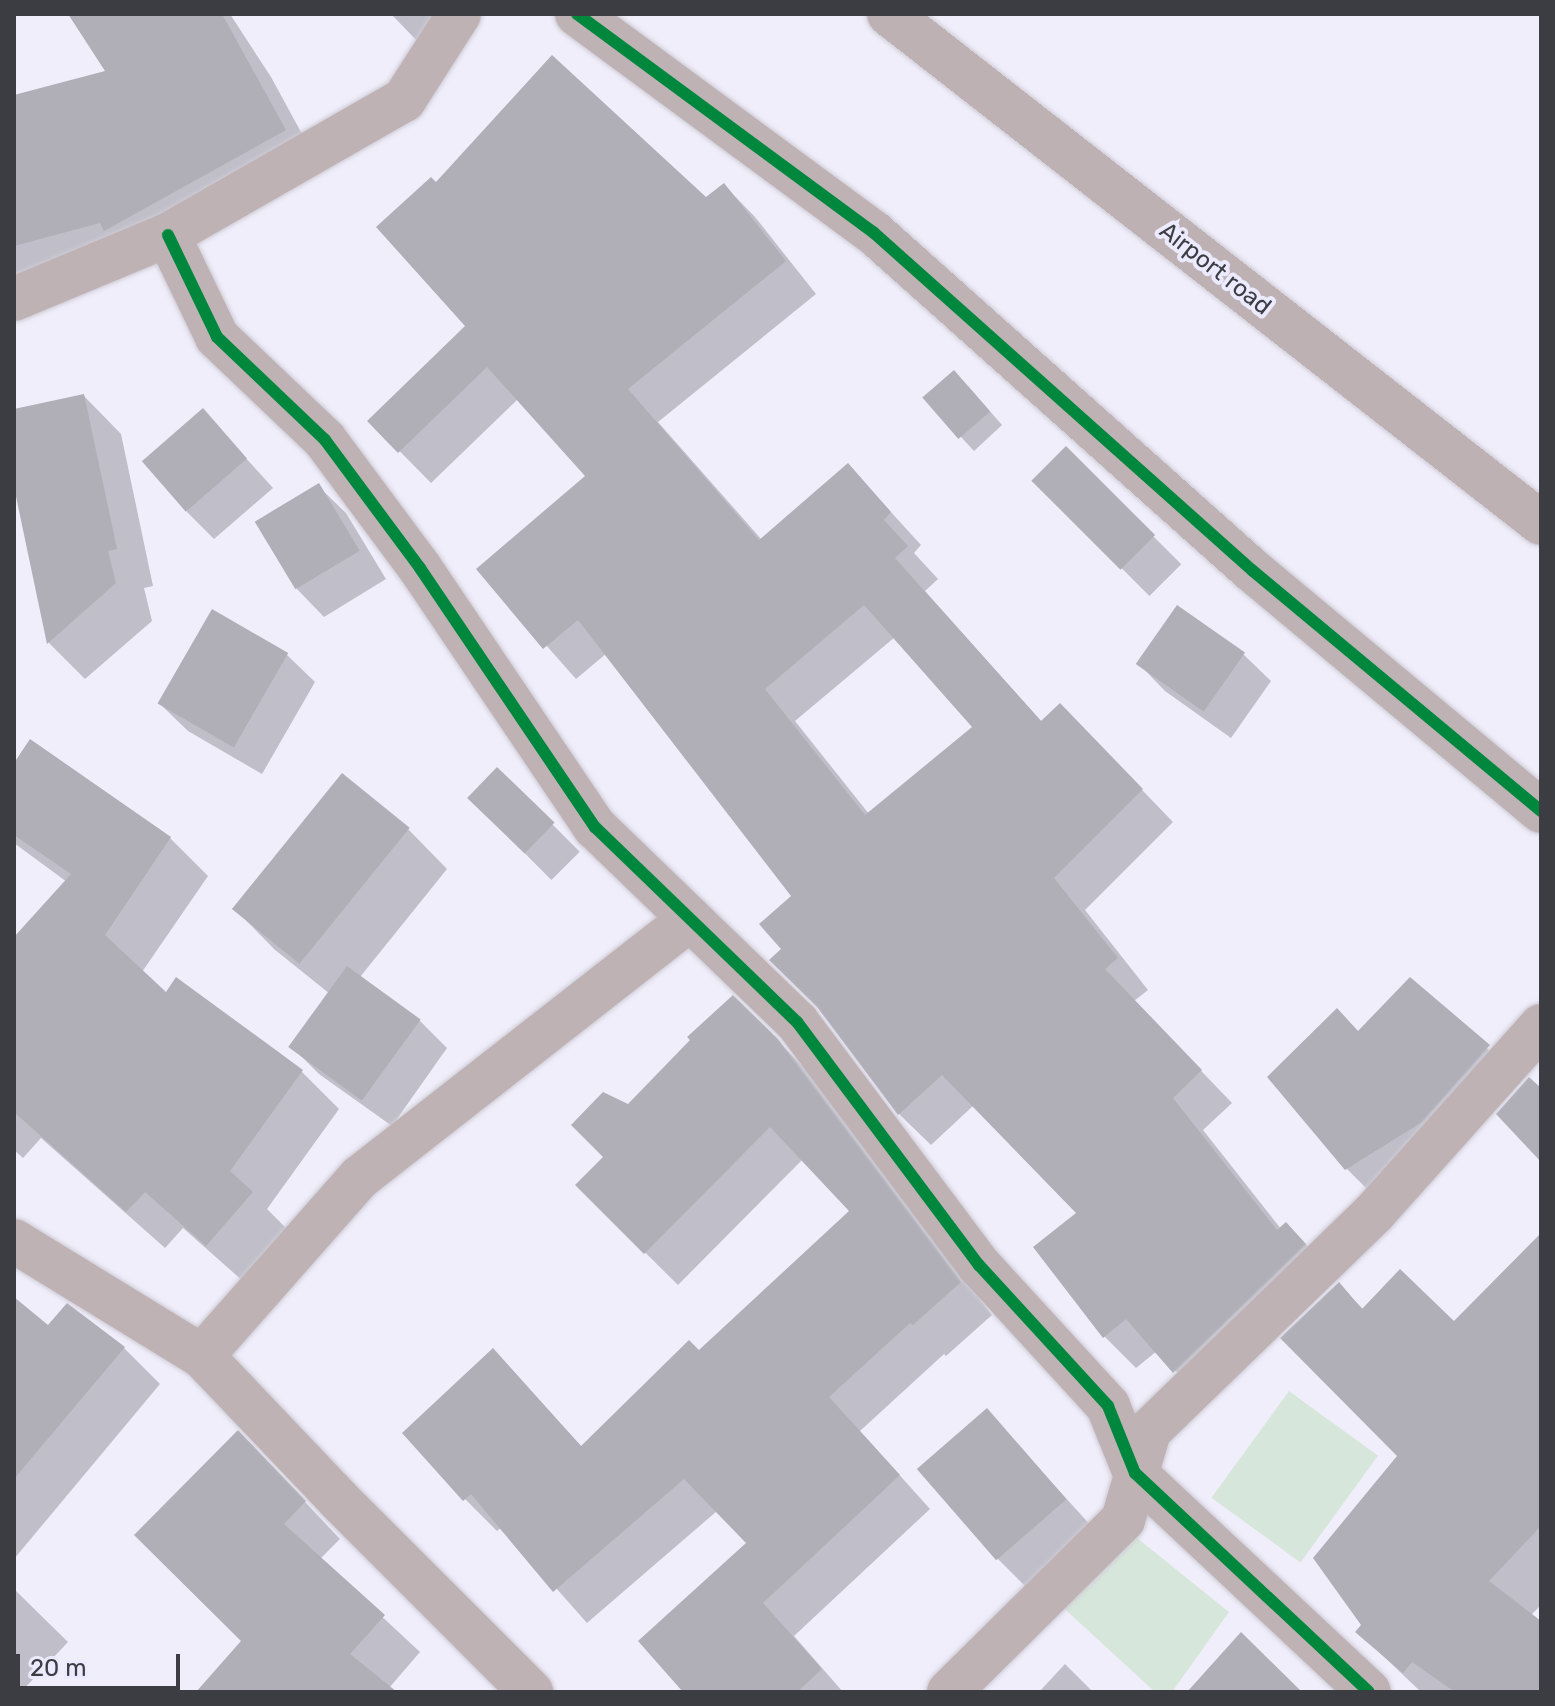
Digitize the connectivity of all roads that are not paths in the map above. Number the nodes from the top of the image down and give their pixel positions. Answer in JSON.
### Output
{"nodes":[{"id":1,"x":459,"y":14,"type":"edge"},
{"id":2,"x":577,"y":14,"type":"edge"},
{"id":3,"x":889,"y":14,"type":"edge"},
{"id":4,"x":168,"y":235,"type":"junction"},
{"id":5,"x":14,"y":299,"type":"edge"},
{"id":6,"x":1541,"y":523,"type":"edge"},
{"id":7,"x":1541,"y":811,"type":"edge"},
{"id":8,"x":690,"y":919,"type":"junction"},
{"id":9,"x":1541,"y":1026,"type":"edge"},
{"id":10,"x":14,"y":1241,"type":"edge"},
{"id":11,"x":202,"y":1356,"type":"junction"},
{"id":12,"x":1135,"y":1473,"type":"junction"},
{"id":13,"x":531,"y":1692,"type":"edge"},
{"id":14,"x":949,"y":1692,"type":"edge"},
{"id":15,"x":1369,"y":1692,"type":"edge"}],
"edges":[{"from":1,"to":4,"type":"street"},
{"from":2,"to":7,"type":"street"},
{"from":3,"to":6,"type":"main road","name":"Airport road"},
{"from":4,"to":5,"type":"street"},
{"from":4,"to":8,"type":"street"},
{"from":8,"to":11,"type":"street"},
{"from":8,"to":12,"type":"street"},
{"from":9,"to":12,"type":"street"},
{"from":10,"to":11,"type":"street"},
{"from":11,"to":13,"type":"street"},
{"from":12,"to":14,"type":"street"},
{"from":12,"to":15,"type":"street"}]}
